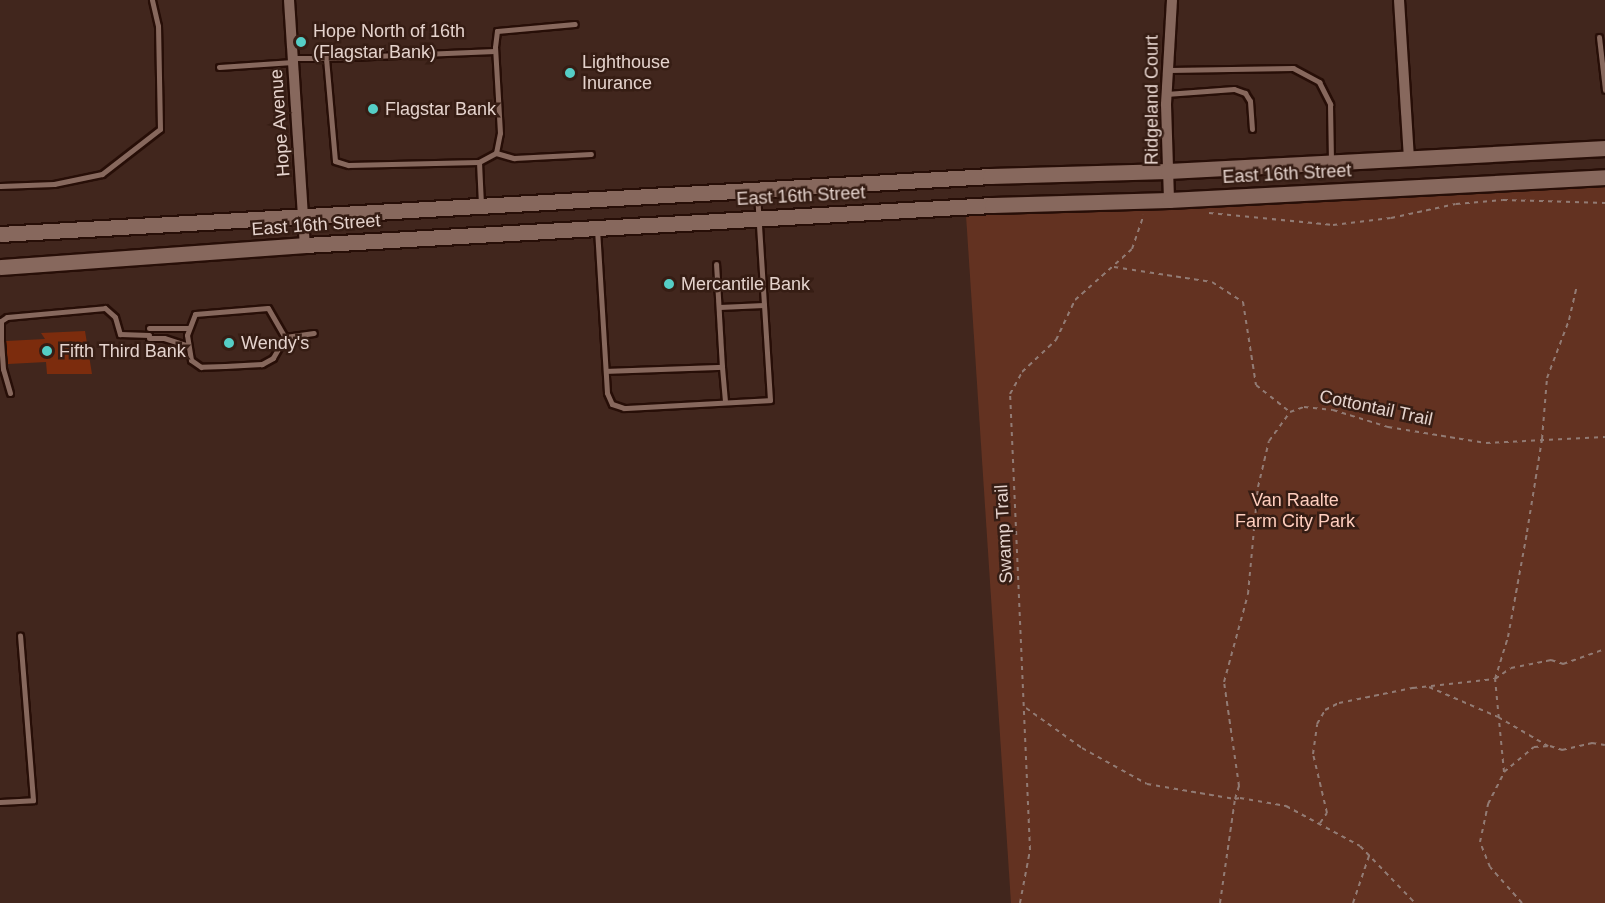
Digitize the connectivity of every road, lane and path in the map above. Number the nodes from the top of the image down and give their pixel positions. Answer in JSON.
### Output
{"nodes":[{"id":1,"x":152,"y":0,"type":"edge"},
{"id":2,"x":289,"y":0,"type":"edge"},
{"id":3,"x":1172,"y":0,"type":"edge"},
{"id":4,"x":1399,"y":0,"type":"edge"},
{"id":5,"x":575,"y":24,"type":"dead end"},
{"id":6,"x":1599,"y":37,"type":"dead end"},
{"id":7,"x":495,"y":51,"type":"junction"},
{"id":8,"x":326,"y":58,"type":"junction"},
{"id":9,"x":293,"y":60,"type":"junction"},
{"id":10,"x":219,"y":67,"type":"dead end"},
{"id":11,"x":1167,"y":70,"type":"junction"},
{"id":12,"x":1605,"y":90,"type":"edge"},
{"id":13,"x":1166,"y":94,"type":"junction"},
{"id":14,"x":1252,"y":129,"type":"dead end"},
{"id":15,"x":1605,"y":148,"type":"edge"},
{"id":16,"x":496,"y":153,"type":"junction"},
{"id":17,"x":591,"y":154,"type":"dead end"},
{"id":18,"x":1409,"y":158,"type":"junction"},
{"id":19,"x":479,"y":162,"type":"junction"},
{"id":20,"x":1331,"y":162,"type":"junction"},
{"id":21,"x":1168,"y":171,"type":"junction"},
{"id":22,"x":1605,"y":177,"type":"edge"},
{"id":23,"x":0,"y":186,"type":"edge"},
{"id":24,"x":757,"y":189,"type":"junction"},
{"id":25,"x":1169,"y":200,"type":"junction"},
{"id":26,"x":1605,"y":203,"type":"edge"},
{"id":27,"x":481,"y":206,"type":"junction"},
{"id":28,"x":1134,"y":212,"type":"dead end"},
{"id":29,"x":1202,"y":212,"type":"dead end"},
{"id":30,"x":303,"y":216,"type":"junction"},
{"id":31,"x":759,"y":218,"type":"junction"},
{"id":32,"x":597,"y":228,"type":"junction"},
{"id":33,"x":0,"y":234,"type":"edge"},
{"id":34,"x":305,"y":245,"type":"junction"},
{"id":35,"x":716,"y":264,"type":"dead end"},
{"id":36,"x":0,"y":267,"type":"edge"},
{"id":37,"x":1114,"y":267,"type":"junction"},
{"id":38,"x":1576,"y":289,"type":"dead end"},
{"id":39,"x":764,"y":305,"type":"junction"},
{"id":40,"x":719,"y":307,"type":"junction"},
{"id":41,"x":188,"y":328,"type":"junction"},
{"id":42,"x":149,"y":333,"type":"junction"},
{"id":43,"x":314,"y":333,"type":"dead end"},
{"id":44,"x":285,"y":337,"type":"junction"},
{"id":45,"x":188,"y":346,"type":"junction"},
{"id":46,"x":722,"y":367,"type":"junction"},
{"id":47,"x":606,"y":371,"type":"junction"},
{"id":48,"x":10,"y":393,"type":"dead end"},
{"id":49,"x":725,"y":402,"type":"junction"},
{"id":50,"x":1290,"y":412,"type":"junction"},
{"id":51,"x":1605,"y":437,"type":"edge"},
{"id":52,"x":1542,"y":439,"type":"junction"},
{"id":53,"x":20,"y":636,"type":"dead end"},
{"id":54,"x":1605,"y":649,"type":"edge"},
{"id":55,"x":1495,"y":679,"type":"junction"},
{"id":56,"x":1427,"y":687,"type":"junction"},
{"id":57,"x":1026,"y":708,"type":"junction"},
{"id":58,"x":1498,"y":717,"type":"junction"},
{"id":59,"x":1605,"y":745,"type":"edge"},
{"id":60,"x":1548,"y":746,"type":"junction"},
{"id":61,"x":1504,"y":772,"type":"junction"},
{"id":62,"x":1235,"y":799,"type":"junction"},
{"id":63,"x":0,"y":802,"type":"edge"},
{"id":64,"x":1320,"y":823,"type":"junction"},
{"id":65,"x":1369,"y":856,"type":"junction"},
{"id":66,"x":1020,"y":903,"type":"edge"},
{"id":67,"x":1220,"y":903,"type":"edge"},
{"id":68,"x":1353,"y":903,"type":"edge"},
{"id":69,"x":1415,"y":903,"type":"edge"},
{"id":70,"x":1522,"y":903,"type":"edge"}],
"edges":[{"from":1,"to":23,"type":"lane"},
{"from":2,"to":9,"type":"street","name":"Hope Avenue"},
{"from":3,"to":11,"type":"street","name":"Ridgeland Court"},
{"from":4,"to":18,"type":"street"},
{"from":5,"to":7,"type":"lane"},
{"from":6,"to":12,"type":"lane"},
{"from":7,"to":8,"type":"lane"},
{"from":7,"to":16,"type":"lane"},
{"from":8,"to":9,"type":"lane"},
{"from":8,"to":19,"type":"lane"},
{"from":9,"to":10,"type":"lane"},
{"from":9,"to":30,"type":"street","name":"Hope Avenue"},
{"from":11,"to":13,"type":"street","name":"Ridgeland Court"},
{"from":11,"to":20,"type":"lane"},
{"from":13,"to":14,"type":"lane"},
{"from":13,"to":21,"type":"street","name":"Ridgeland Court"},
{"from":15,"to":18,"type":"main road","name":"East 16th Street"},
{"from":16,"to":17,"type":"lane"},
{"from":16,"to":19,"type":"lane"},
{"from":18,"to":20,"type":"main road","name":"East 16th Street"},
{"from":19,"to":27,"type":"lane"},
{"from":20,"to":21,"type":"main road","name":"East 16th Street"},
{"from":21,"to":24,"type":"main road","name":"East 16th Street"},
{"from":21,"to":25,"type":"street","name":"Ridgeland Court"},
{"from":22,"to":25,"type":"main road","name":"East 16th Street"},
{"from":24,"to":27,"type":"main road","name":"East 16th Street"},
{"from":24,"to":31,"type":"lane"},
{"from":25,"to":31,"type":"main road","name":"East 16th Street"},
{"from":26,"to":29,"type":"path"},
{"from":27,"to":30,"type":"main road","name":"East 16th Street"},
{"from":28,"to":37,"type":"path","name":"Swamp Trail"},
{"from":30,"to":33,"type":"main road","name":"East 16th Street"},
{"from":30,"to":34,"type":"street","name":"Hope Avenue"},
{"from":31,"to":32,"type":"main road","name":"East 16th Street"},
{"from":31,"to":39,"type":"lane"},
{"from":32,"to":34,"type":"main road","name":"East 16th Street"},
{"from":32,"to":47,"type":"lane"},
{"from":34,"to":36,"type":"main road","name":"East 16th Street"},
{"from":35,"to":40,"type":"lane"},
{"from":37,"to":50,"type":"path"},
{"from":37,"to":57,"type":"path","name":"Swamp Trail"},
{"from":38,"to":52,"type":"path"},
{"from":39,"to":40,"type":"lane"},
{"from":39,"to":49,"type":"lane"},
{"from":40,"to":46,"type":"lane"},
{"from":41,"to":42,"type":"lane"},
{"from":41,"to":44,"type":"lane"},
{"from":41,"to":45,"type":"lane"},
{"from":42,"to":45,"type":"lane"},
{"from":42,"to":48,"type":"lane"},
{"from":43,"to":44,"type":"lane"},
{"from":44,"to":45,"type":"lane"},
{"from":46,"to":47,"type":"lane"},
{"from":46,"to":49,"type":"lane"},
{"from":47,"to":49,"type":"lane"},
{"from":50,"to":52,"type":"path","name":"Cottontail Trail"},
{"from":50,"to":62,"type":"path"},
{"from":51,"to":52,"type":"path","name":"Cottontail Trail"},
{"from":52,"to":55,"type":"path"},
{"from":53,"to":63,"type":"lane"},
{"from":54,"to":55,"type":"path"},
{"from":55,"to":56,"type":"path"},
{"from":55,"to":58,"type":"path"},
{"from":56,"to":58,"type":"path"},
{"from":56,"to":64,"type":"path"},
{"from":57,"to":62,"type":"path"},
{"from":57,"to":66,"type":"path","name":"Swamp Trail"},
{"from":58,"to":60,"type":"path"},
{"from":58,"to":61,"type":"path"},
{"from":59,"to":60,"type":"path"},
{"from":60,"to":61,"type":"path"},
{"from":61,"to":70,"type":"path"},
{"from":62,"to":64,"type":"path"},
{"from":62,"to":67,"type":"path"},
{"from":64,"to":65,"type":"path"},
{"from":65,"to":68,"type":"path"},
{"from":65,"to":69,"type":"path"}]}
